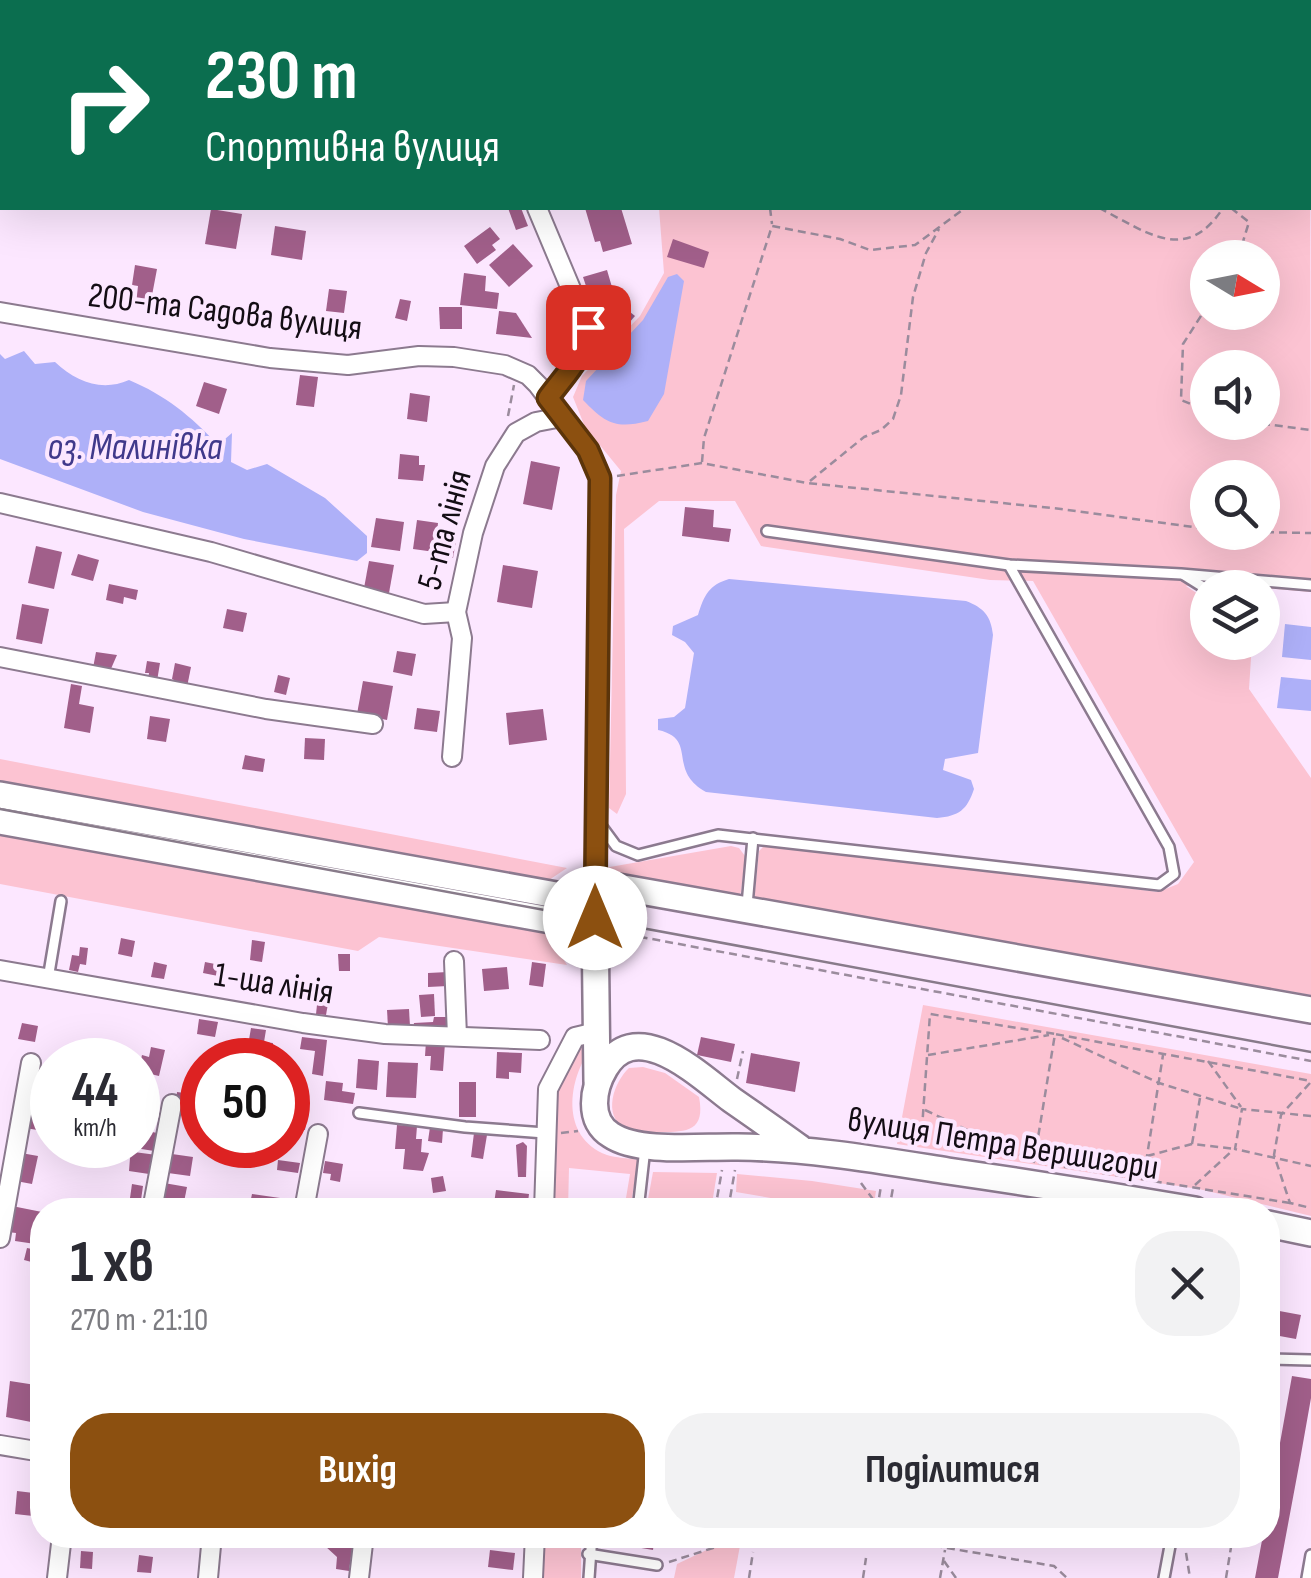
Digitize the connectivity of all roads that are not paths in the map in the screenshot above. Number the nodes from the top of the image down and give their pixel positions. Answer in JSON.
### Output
{"nodes":[{"id":1,"x":538,"y":210,"type":"edge"},
{"id":2,"x":0,"y":312,"type":"edge"},
{"id":3,"x":548,"y":398,"type":"junction"},
{"id":4,"x":562,"y":417,"type":"junction"},
{"id":5,"x":0,"y":503,"type":"edge"},
{"id":6,"x":767,"y":531,"type":"dead end"},
{"id":7,"x":1009,"y":565,"type":"junction"},
{"id":8,"x":1181,"y":574,"type":"junction"},
{"id":9,"x":1190,"y":579,"type":"edge"},
{"id":10,"x":1311,"y":585,"type":"edge"},
{"id":11,"x":456,"y":612,"type":"junction"},
{"id":12,"x":0,"y":658,"type":"edge"},
{"id":13,"x":373,"y":724,"type":"dead end"},
{"id":14,"x":452,"y":757,"type":"dead end"},
{"id":15,"x":0,"y":795,"type":"edge"},
{"id":16,"x":594,"y":817,"type":"junction"},
{"id":17,"x":0,"y":821,"type":"edge"},
{"id":18,"x":753,"y":838,"type":"junction"},
{"id":19,"x":61,"y":901,"type":"dead end"},
{"id":20,"x":595,"y":902,"type":"junction"},
{"id":21,"x":746,"y":910,"type":"junction"},
{"id":22,"x":595,"y":928,"type":"junction"},
{"id":23,"x":454,"y":961,"type":"dead end"},
{"id":24,"x":0,"y":970,"type":"edge"},
{"id":25,"x":48,"y":979,"type":"junction"},
{"id":26,"x":1311,"y":1010,"type":"edge"},
{"id":27,"x":589,"y":1030,"type":"junction"},
{"id":28,"x":457,"y":1036,"type":"junction"},
{"id":29,"x":540,"y":1040,"type":"dead end"},
{"id":30,"x":621,"y":1050,"type":"junction"},
{"id":31,"x":30,"y":1069,"type":"edge"},
{"id":32,"x":597,"y":1081,"type":"junction"},
{"id":33,"x":735,"y":1089,"type":"junction"},
{"id":34,"x":172,"y":1104,"type":"dead end"},
{"id":35,"x":359,"y":1112,"type":"dead end"},
{"id":36,"x":545,"y":1133,"type":"junction"},
{"id":37,"x":318,"y":1134,"type":"dead end"},
{"id":38,"x":645,"y":1146,"type":"junction"},
{"id":39,"x":800,"y":1148,"type":"junction"},
{"id":40,"x":719,"y":1158,"type":"junction"},
{"id":41,"x":154,"y":1198,"type":"edge"},
{"id":42,"x":306,"y":1198,"type":"edge"},
{"id":43,"x":544,"y":1198,"type":"edge"},
{"id":44,"x":639,"y":1198,"type":"edge"},
{"id":45,"x":1194,"y":1198,"type":"edge"},
{"id":46,"x":1280,"y":1227,"type":"edge"},
{"id":47,"x":1311,"y":1233,"type":"edge"},
{"id":48,"x":0,"y":1238,"type":"edge"},
{"id":49,"x":1280,"y":1359,"type":"edge"},
{"id":50,"x":1311,"y":1360,"type":"edge"},
{"id":51,"x":0,"y":1445,"type":"edge"},
{"id":52,"x":30,"y":1450,"type":"edge"},
{"id":53,"x":60,"y":1548,"type":"edge"},
{"id":54,"x":211,"y":1548,"type":"edge"},
{"id":55,"x":362,"y":1548,"type":"edge"},
{"id":56,"x":533,"y":1548,"type":"edge"},
{"id":57,"x":589,"y":1548,"type":"edge"},
{"id":58,"x":1170,"y":1548,"type":"edge"},
{"id":59,"x":588,"y":1554,"type":"junction"},
{"id":60,"x":1311,"y":1554,"type":"edge"},
{"id":61,"x":656,"y":1566,"type":"dead end"},
{"id":62,"x":57,"y":1578,"type":"edge"},
{"id":63,"x":208,"y":1578,"type":"edge"},
{"id":64,"x":359,"y":1578,"type":"edge"},
{"id":65,"x":532,"y":1578,"type":"edge"},
{"id":66,"x":589,"y":1578,"type":"edge"},
{"id":67,"x":1164,"y":1578,"type":"edge"},
{"id":68,"x":1307,"y":1578,"type":"edge"}],
"edges":[{"from":1,"to":3,"type":"street"},
{"from":2,"to":3,"type":"street","name":"200-та Садова вулиця"},
{"from":3,"to":4,"type":"street"},
{"from":4,"to":11,"type":"street","name":"5-та лінія"},
{"from":4,"to":16,"type":"street"},
{"from":5,"to":11,"type":"street"},
{"from":6,"to":7,"type":"lane"},
{"from":7,"to":8,"type":"lane"},
{"from":7,"to":18,"type":"lane"},
{"from":8,"to":9,"type":"lane"},
{"from":8,"to":10,"type":"lane"},
{"from":11,"to":14,"type":"street","name":"5-та лінія"},
{"from":12,"to":13,"type":"street"},
{"from":15,"to":20,"type":"main road"},
{"from":16,"to":18,"type":"lane"},
{"from":16,"to":20,"type":"street"},
{"from":17,"to":22,"type":"main road"},
{"from":18,"to":21,"type":"lane"},
{"from":19,"to":25,"type":"lane"},
{"from":20,"to":21,"type":"main road"},
{"from":20,"to":22,"type":"main road"},
{"from":21,"to":26,"type":"main road"},
{"from":22,"to":27,"type":"main road"},
{"from":23,"to":28,"type":"street"},
{"from":24,"to":25,"type":"street","name":"1-ша лінія"},
{"from":25,"to":28,"type":"street","name":"1-ша лінія"},
{"from":27,"to":30,"type":"main road"},
{"from":27,"to":32,"type":"main road"},
{"from":27,"to":36,"type":"street"},
{"from":28,"to":29,"type":"street","name":"1-ша лінія"},
{"from":30,"to":32,"type":"main road"},
{"from":30,"to":33,"type":"main road"},
{"from":31,"to":48,"type":"street"},
{"from":32,"to":38,"type":"main road"},
{"from":33,"to":39,"type":"main road","name":"вулиця Петра Вершигори"},
{"from":33,"to":40,"type":"main road"},
{"from":34,"to":41,"type":"street"},
{"from":35,"to":36,"type":"lane"},
{"from":36,"to":43,"type":"street"},
{"from":37,"to":42,"type":"street"},
{"from":38,"to":40,"type":"main road"},
{"from":38,"to":44,"type":"lane"},
{"from":39,"to":40,"type":"main road","name":"вулиця Петра Вершигори"},
{"from":39,"to":45,"type":"main road","name":"вулиця Петра Вершигори"},
{"from":46,"to":47,"type":"main road"},
{"from":49,"to":50,"type":"lane"},
{"from":51,"to":52,"type":"street"},
{"from":53,"to":62,"type":"street"},
{"from":54,"to":63,"type":"street"},
{"from":55,"to":64,"type":"street"},
{"from":56,"to":65,"type":"street"},
{"from":57,"to":59,"type":"lane"},
{"from":58,"to":67,"type":"lane"},
{"from":59,"to":61,"type":"lane"},
{"from":59,"to":66,"type":"lane"},
{"from":60,"to":68,"type":"lane"}]}
